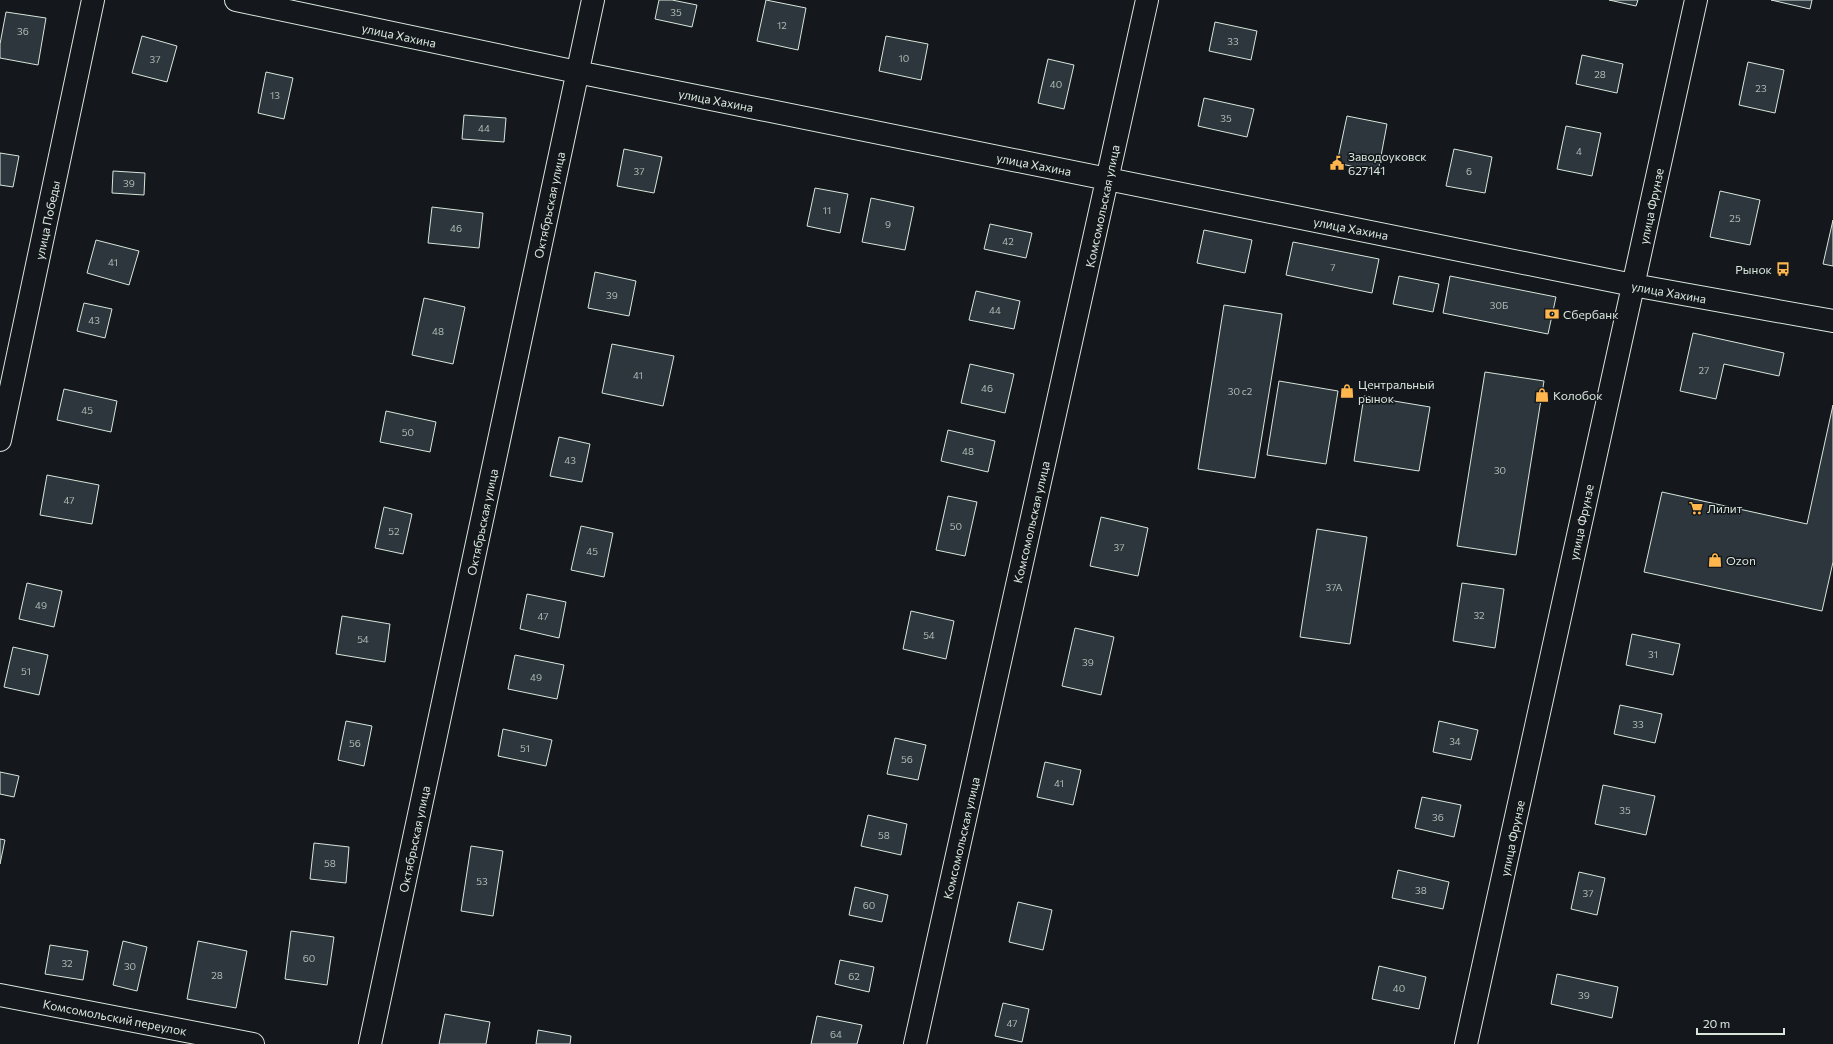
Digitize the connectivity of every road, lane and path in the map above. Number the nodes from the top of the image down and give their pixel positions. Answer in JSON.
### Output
{"nodes":[{"id":1,"x":93,"y":0,"type":"edge"},
{"id":2,"x":236,"y":0,"type":"edge"},
{"id":3,"x":593,"y":0,"type":"edge"},
{"id":4,"x":1147,"y":0,"type":"edge"},
{"id":5,"x":1696,"y":0,"type":"edge"},
{"id":6,"x":577,"y":72,"type":"junction"},
{"id":7,"x":1107,"y":179,"type":"junction"},
{"id":8,"x":1633,"y":286,"type":"junction"},
{"id":9,"x":1833,"y":321,"type":"edge"},
{"id":10,"x":0,"y":440,"type":"edge"},
{"id":11,"x":0,"y":995,"type":"edge"},
{"id":12,"x":253,"y":1044,"type":"edge"},
{"id":13,"x":370,"y":1044,"type":"edge"},
{"id":14,"x":915,"y":1044,"type":"edge"},
{"id":15,"x":1466,"y":1044,"type":"edge"}],
"edges":[{"from":1,"to":10,"type":"street","name":"улица Победы"},
{"from":2,"to":6,"type":"street","name":"улица Хахина"},
{"from":3,"to":6,"type":"street","name":"Октябрьская улица"},
{"from":4,"to":7,"type":"street","name":"Комсомольская улица"},
{"from":5,"to":8,"type":"street","name":"улица Фрунзе"},
{"from":6,"to":7,"type":"street","name":"улица Хахина"},
{"from":6,"to":13,"type":"street","name":"Октябрьская улица"},
{"from":7,"to":8,"type":"street","name":"улица Хахина"},
{"from":7,"to":14,"type":"street","name":"Комсомольская улица"},
{"from":8,"to":9,"type":"street","name":"улица Хахина"},
{"from":8,"to":15,"type":"street","name":"улица Фрунзе"},
{"from":11,"to":12,"type":"street","name":"Комсомольский переулок"}]}
